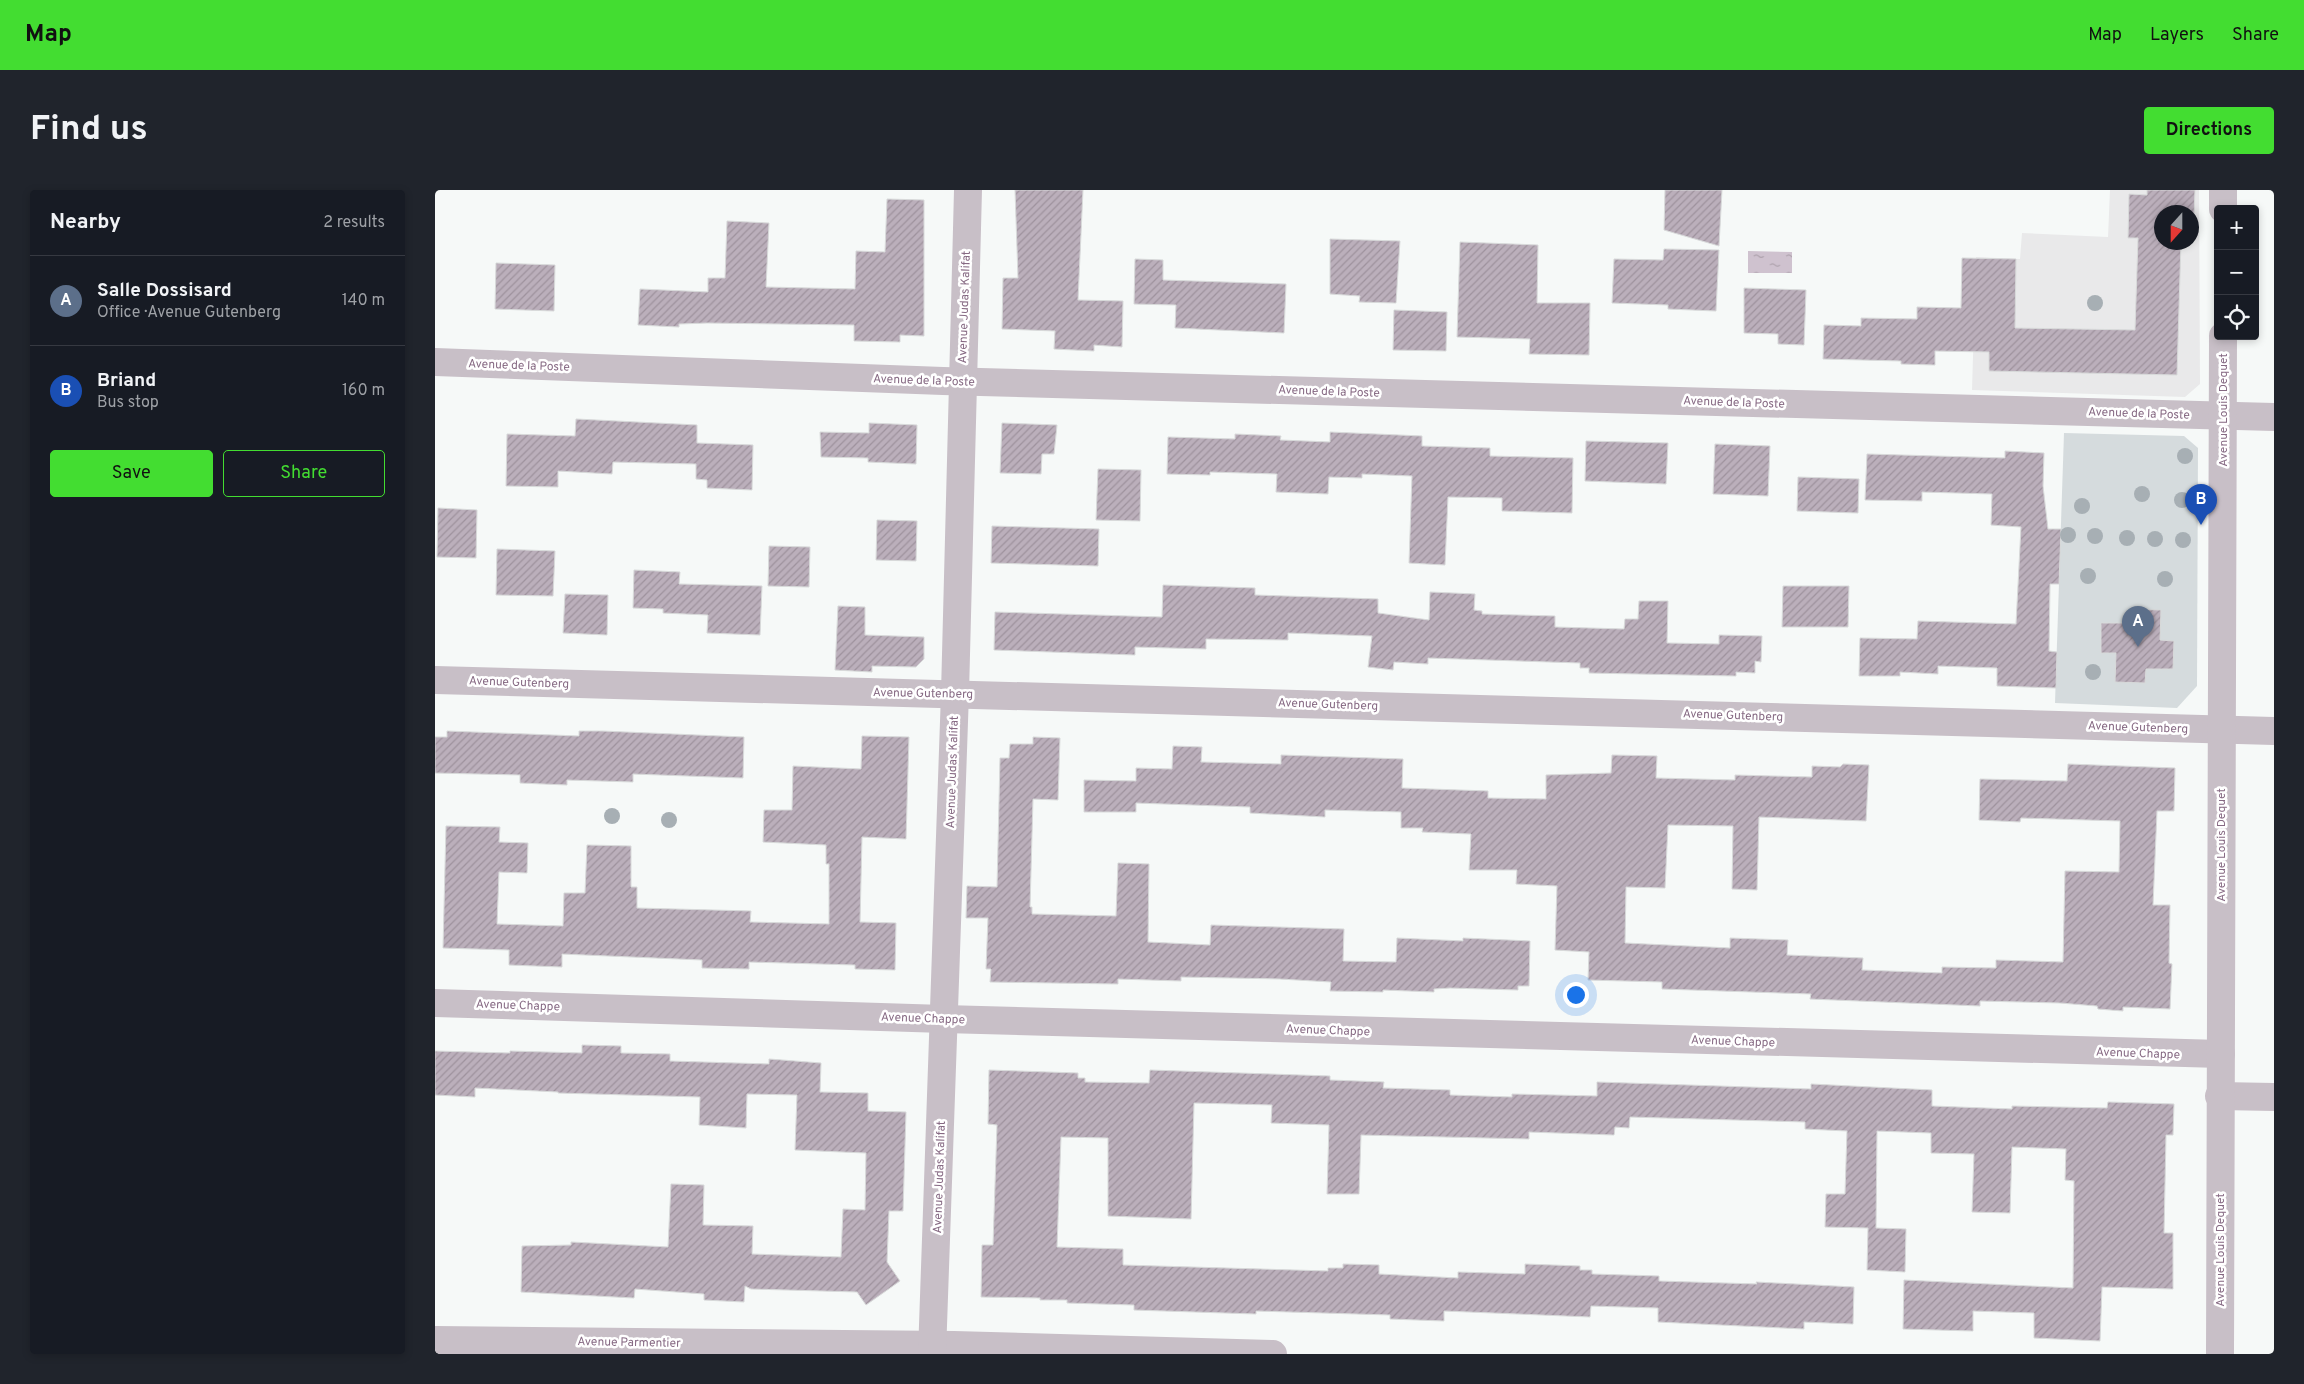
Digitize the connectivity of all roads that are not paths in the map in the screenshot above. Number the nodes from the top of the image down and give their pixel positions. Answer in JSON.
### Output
{"nodes":[{"id":1,"x":967,"y":190,"type":"edge"},
{"id":2,"x":2223,"y":190,"type":"edge"},
{"id":3,"x":2223,"y":205,"type":"edge"},
{"id":4,"x":2223,"y":340,"type":"edge"},
{"id":5,"x":435,"y":362,"type":"edge"},
{"id":6,"x":962,"y":382,"type":"junction"},
{"id":7,"x":2223,"y":415,"type":"junction"},
{"id":8,"x":2274,"y":417,"type":"edge"},
{"id":9,"x":435,"y":680,"type":"edge"},
{"id":10,"x":955,"y":694,"type":"junction"},
{"id":11,"x":2221,"y":729,"type":"junction"},
{"id":12,"x":2274,"y":731,"type":"edge"},
{"id":13,"x":435,"y":1003,"type":"edge"},
{"id":14,"x":944,"y":1019,"type":"junction"},
{"id":15,"x":2221,"y":1054,"type":"junction"},
{"id":16,"x":2219,"y":1096,"type":"junction"},
{"id":17,"x":2274,"y":1097,"type":"edge"},
{"id":18,"x":435,"y":1340,"type":"edge"},
{"id":19,"x":933,"y":1350,"type":"edge"},
{"id":20,"x":1273,"y":1354,"type":"edge"},
{"id":21,"x":2219,"y":1354,"type":"edge"}],
"edges":[{"from":1,"to":6,"type":"street","name":"Avenue Judas Kalifat"},
{"from":2,"to":3,"type":"street"},
{"from":4,"to":7,"type":"street","name":"Avenue Louis Dequet"},
{"from":5,"to":6,"type":"street","name":"Avenue de la Poste"},
{"from":6,"to":7,"type":"street","name":"Avenue de la Poste"},
{"from":6,"to":10,"type":"street","name":"Avenue Judas Kalifat"},
{"from":7,"to":8,"type":"street","name":"Avenue de la Poste"},
{"from":7,"to":11,"type":"street","name":"Avenue Louis Dequet"},
{"from":9,"to":10,"type":"street","name":"Avenue Gutenberg"},
{"from":10,"to":11,"type":"street","name":"Avenue Gutenberg"},
{"from":10,"to":14,"type":"street","name":"Avenue Judas Kalifat"},
{"from":11,"to":12,"type":"street","name":"Avenue Gutenberg"},
{"from":11,"to":15,"type":"street","name":"Avenue Louis Dequet"},
{"from":13,"to":14,"type":"street","name":"Avenue Chappe"},
{"from":14,"to":15,"type":"street","name":"Avenue Chappe"},
{"from":14,"to":19,"type":"street","name":"Avenue Judas Kalifat"},
{"from":15,"to":16,"type":"street","name":"Avenue Louis Dequet"},
{"from":16,"to":17,"type":"street"},
{"from":16,"to":21,"type":"street","name":"Avenue Louis Dequet"},
{"from":18,"to":19,"type":"street","name":"Avenue Parmentier"},
{"from":19,"to":20,"type":"street","name":"Avenue Parmentier"}]}
